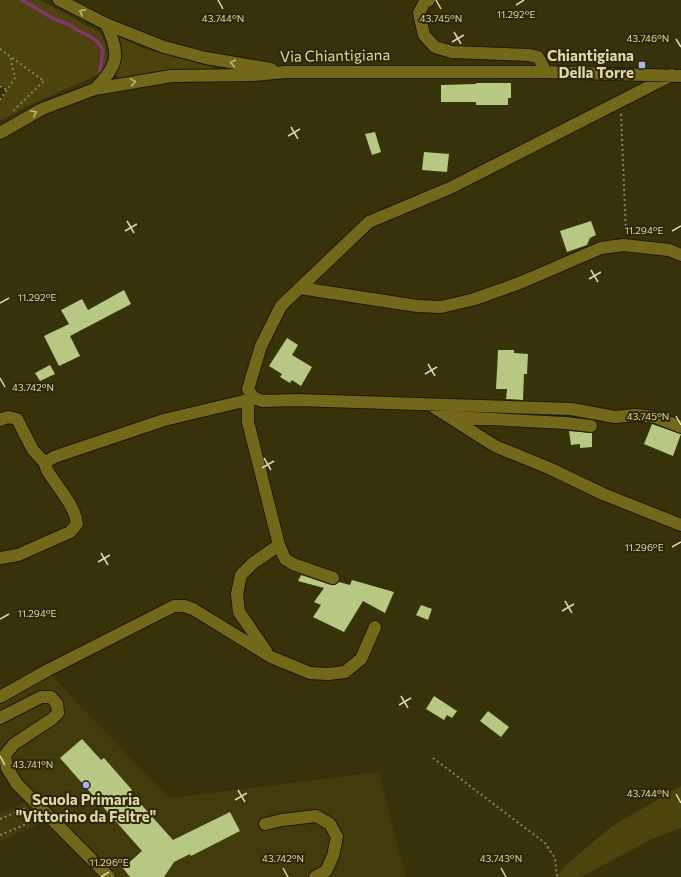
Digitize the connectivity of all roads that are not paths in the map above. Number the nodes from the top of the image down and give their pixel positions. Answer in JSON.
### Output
{"nodes":[{"id":1,"x":59,"y":0,"type":"edge"},
{"id":2,"x":429,"y":0,"type":"edge"},
{"id":3,"x":106,"y":24,"type":"junction"},
{"id":4,"x":285,"y":72,"type":"junction"},
{"id":5,"x":546,"y":72,"type":"junction"},
{"id":6,"x":676,"y":76,"type":"edge"},
{"id":7,"x":95,"y":89,"type":"junction"},
{"id":8,"x":0,"y":132,"type":"edge"},
{"id":9,"x":681,"y":255,"type":"edge"},
{"id":10,"x":300,"y":288,"type":"junction"},
{"id":11,"x":250,"y":399,"type":"junction"},
{"id":12,"x":431,"y":405,"type":"junction"},
{"id":13,"x":450,"y":417,"type":"junction"},
{"id":14,"x":0,"y":420,"type":"edge"},
{"id":15,"x":591,"y":426,"type":"dead end"},
{"id":16,"x":681,"y":427,"type":"edge"},
{"id":17,"x":45,"y":463,"type":"junction"},
{"id":18,"x":681,"y":525,"type":"edge"},
{"id":19,"x":279,"y":545,"type":"junction"},
{"id":20,"x":0,"y":558,"type":"edge"},
{"id":21,"x":333,"y":578,"type":"dead end"},
{"id":22,"x":375,"y":627,"type":"dead end"},
{"id":23,"x":271,"y":657,"type":"junction"},
{"id":24,"x":0,"y":697,"type":"edge"},
{"id":25,"x":0,"y":718,"type":"edge"},
{"id":26,"x":265,"y":824,"type":"dead end"},
{"id":27,"x":109,"y":877,"type":"edge"},
{"id":28,"x":315,"y":877,"type":"edge"}],
"edges":[{"from":3,"to":1,"type":"street","one_way":true},
{"from":2,"to":5,"type":"street"},
{"from":4,"to":3,"type":"street","one_way":true},
{"from":3,"to":7,"type":"street"},
{"from":4,"to":5,"type":"street","name":"Via Chiantigiana"},
{"from":7,"to":4,"type":"street","name":"Via Chiantigiana","one_way":true},
{"from":5,"to":6,"type":"street","name":"Via Chiantigiana"},
{"from":6,"to":10,"type":"street"},
{"from":8,"to":7,"type":"street","name":"Via Chiantigiana","one_way":true},
{"from":9,"to":10,"type":"street"},
{"from":10,"to":11,"type":"street"},
{"from":11,"to":12,"type":"street"},
{"from":11,"to":17,"type":"street"},
{"from":11,"to":19,"type":"street"},
{"from":12,"to":13,"type":"street"},
{"from":12,"to":16,"type":"street"},
{"from":13,"to":15,"type":"street"},
{"from":13,"to":18,"type":"street"},
{"from":14,"to":17,"type":"street"},
{"from":17,"to":20,"type":"street"},
{"from":19,"to":21,"type":"street"},
{"from":19,"to":23,"type":"street"},
{"from":22,"to":23,"type":"street"},
{"from":23,"to":24,"type":"street"},
{"from":25,"to":27,"type":"street"},
{"from":26,"to":28,"type":"street"}]}
